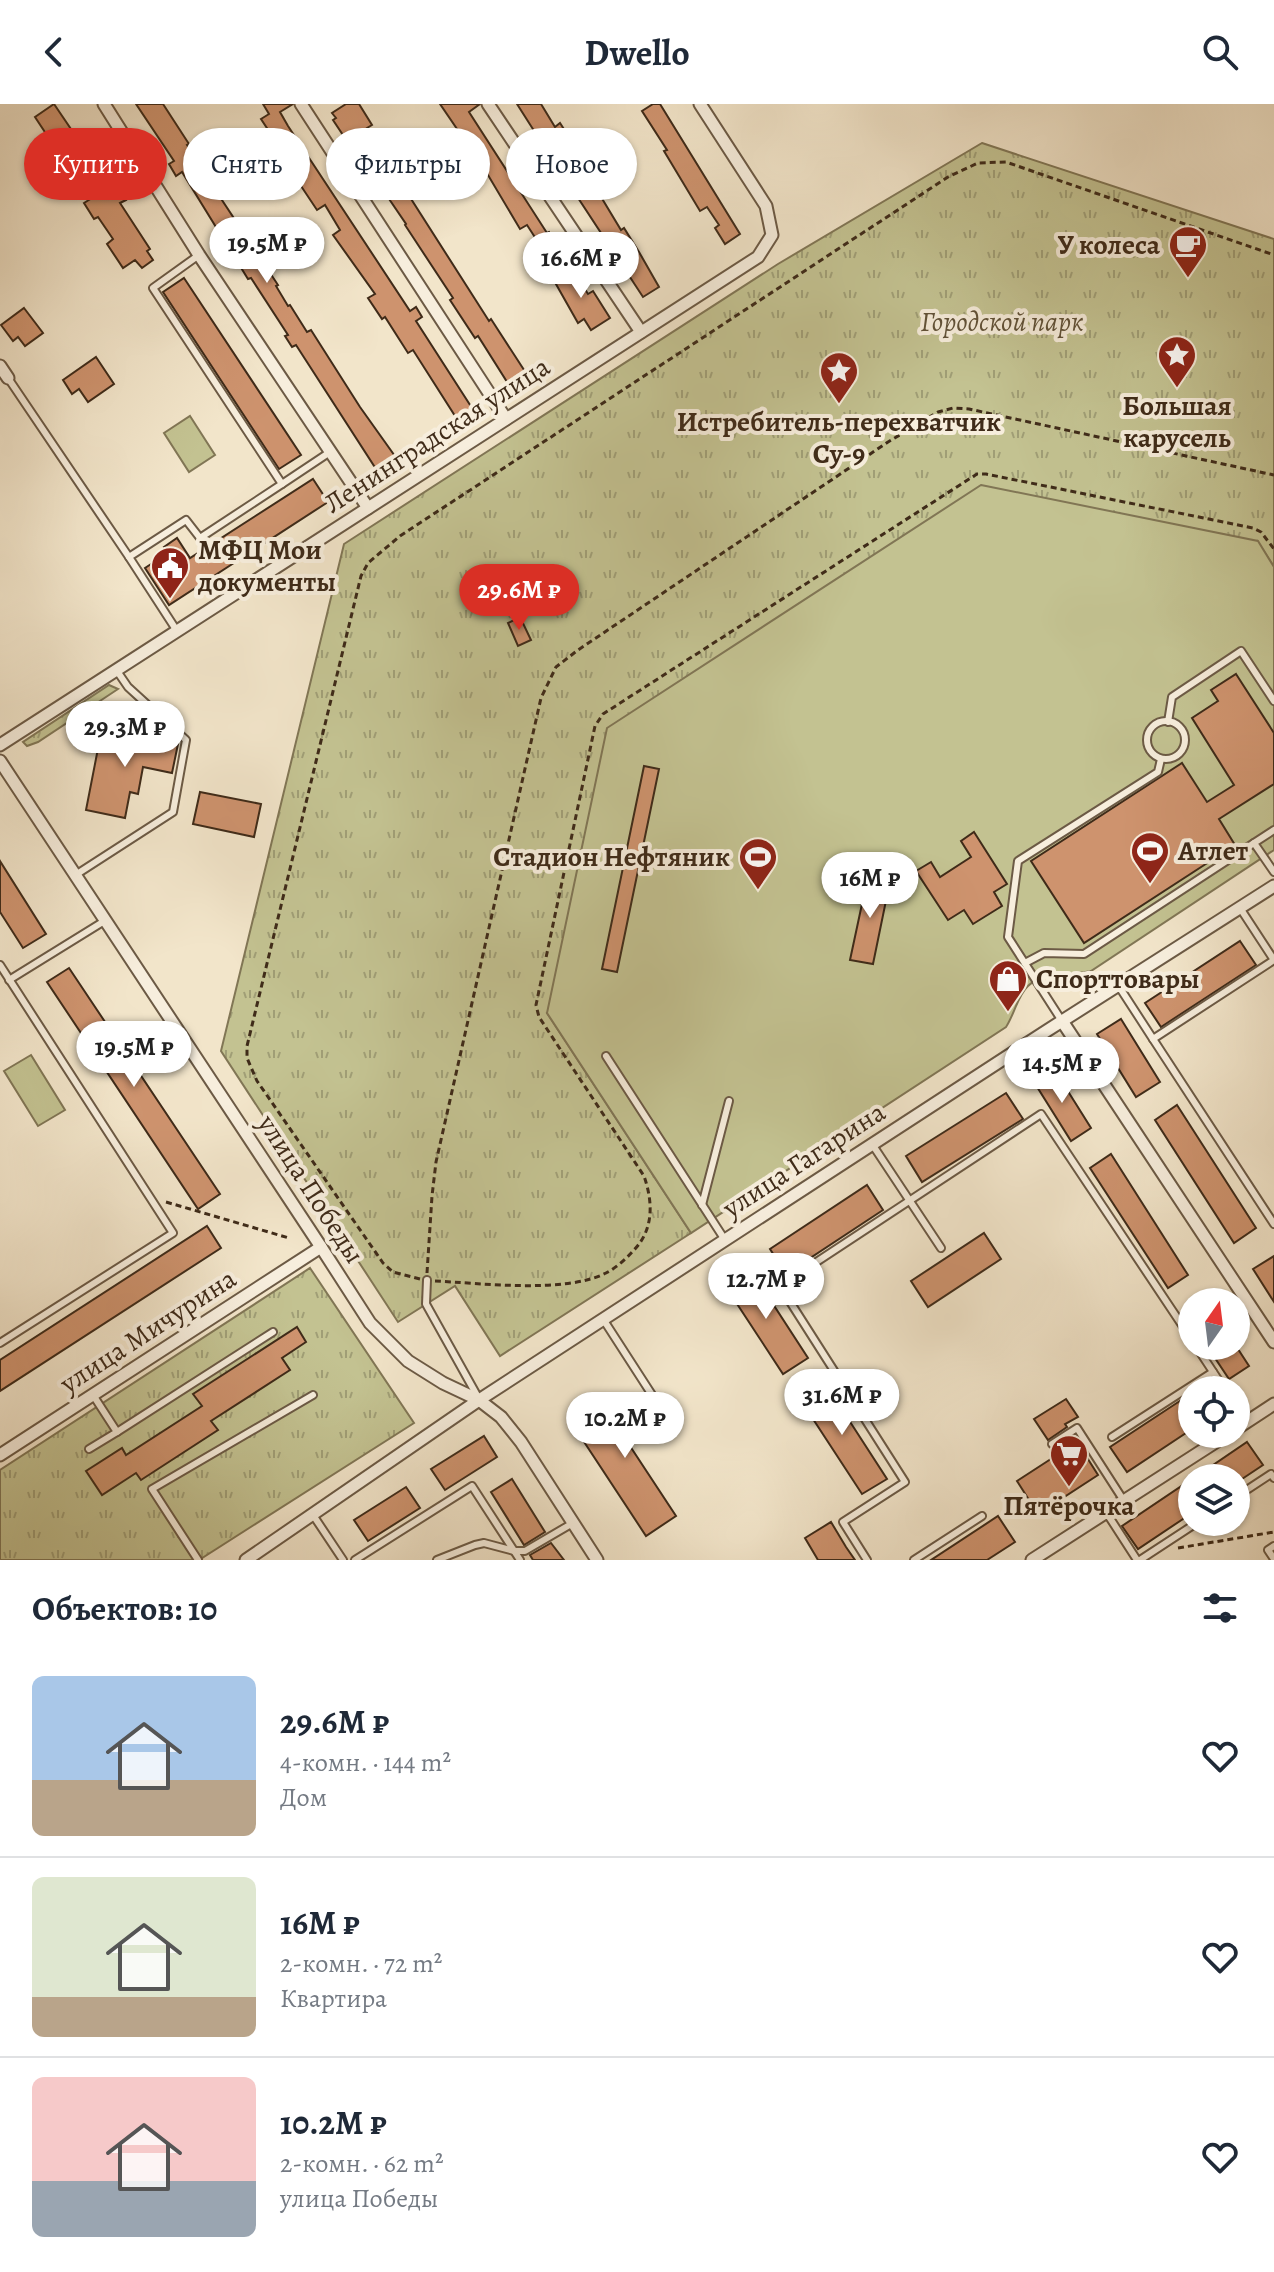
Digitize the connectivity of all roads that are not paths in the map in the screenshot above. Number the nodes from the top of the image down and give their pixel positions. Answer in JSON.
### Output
{"nodes":[{"id":1,"x":104,"y":104,"type":"edge"},
{"id":2,"x":301,"y":104,"type":"edge"},
{"id":3,"x":488,"y":104,"type":"edge"},
{"id":4,"x":700,"y":104,"type":"edge"},
{"id":5,"x":199,"y":255,"type":"junction"},
{"id":6,"x":641,"y":332,"type":"junction"},
{"id":7,"x":0,"y":366,"type":"edge"},
{"id":8,"x":8,"y":378,"type":"joint"},
{"id":9,"x":506,"y":419,"type":"junction"},
{"id":10,"x":330,"y":452,"type":"junction"},
{"id":11,"x":282,"y":484,"type":"junction"},
{"id":12,"x":368,"y":508,"type":"junction"},
{"id":13,"x":129,"y":557,"type":"junction"},
{"id":14,"x":177,"y":632,"type":"junction"},
{"id":15,"x":117,"y":671,"type":"junction"},
{"id":16,"x":1274,"y":701,"type":"edge"},
{"id":17,"x":1168,"y":722,"type":"junction"},
{"id":18,"x":0,"y":745,"type":"edge"},
{"id":19,"x":1161,"y":759,"type":"junction"},
{"id":20,"x":0,"y":761,"type":"edge"},
{"id":21,"x":1274,"y":830,"type":"edge"},
{"id":22,"x":1254,"y":843,"type":"junction"},
{"id":23,"x":1274,"y":872,"type":"edge"},
{"id":24,"x":77,"y":874,"type":"junction"},
{"id":25,"x":1274,"y":886,"type":"edge"},
{"id":26,"x":1240,"y":908,"type":"junction"},
{"id":27,"x":106,"y":920,"type":"junction"},
{"id":28,"x":1025,"y":963,"type":"junction"},
{"id":29,"x":0,"y":965,"type":"edge"},
{"id":30,"x":9,"y":980,"type":"junction"},
{"id":31,"x":1118,"y":985,"type":"junction"},
{"id":32,"x":1062,"y":1021,"type":"junction"},
{"id":33,"x":1153,"y":1039,"type":"junction"},
{"id":34,"x":606,"y":1056,"type":"dead end"},
{"id":35,"x":729,"y":1101,"type":"dead end"},
{"id":36,"x":872,"y":1144,"type":"junction"},
{"id":37,"x":909,"y":1200,"type":"junction"},
{"id":38,"x":702,"y":1205,"type":"junction"},
{"id":39,"x":1274,"y":1224,"type":"edge"},
{"id":40,"x":725,"y":1240,"type":"junction"},
{"id":41,"x":321,"y":1247,"type":"junction"},
{"id":42,"x":941,"y":1248,"type":"dead end"},
{"id":43,"x":427,"y":1280,"type":"road end"},
{"id":44,"x":603,"y":1319,"type":"junction"},
{"id":45,"x":1178,"y":1319,"type":"edge"},
{"id":46,"x":273,"y":1332,"type":"dead end"},
{"id":47,"x":1274,"y":1342,"type":"edge"},
{"id":48,"x":0,"y":1343,"type":"edge"},
{"id":49,"x":1205,"y":1360,"type":"edge"},
{"id":50,"x":1213,"y":1372,"type":"junction"},
{"id":51,"x":1216,"y":1376,"type":"edge"},
{"id":52,"x":93,"y":1395,"type":"junction"},
{"id":53,"x":313,"y":1395,"type":"dead end"},
{"id":54,"x":479,"y":1400,"type":"junction"},
{"id":55,"x":1274,"y":1404,"type":"edge"},
{"id":56,"x":665,"y":1415,"type":"dead end"},
{"id":57,"x":1250,"y":1419,"type":"edge"},
{"id":58,"x":117,"y":1432,"type":"junction"},
{"id":59,"x":1112,"y":1437,"type":"dead end"},
{"id":60,"x":1052,"y":1444,"type":"dead end"},
{"id":61,"x":1206,"y":1448,"type":"edge"},
{"id":62,"x":89,"y":1449,"type":"dead end"},
{"id":63,"x":0,"y":1455,"type":"edge"},
{"id":64,"x":1274,"y":1478,"type":"edge"},
{"id":65,"x":1250,"y":1488,"type":"edge"},
{"id":66,"x":1124,"y":1501,"type":"junction"},
{"id":67,"x":1106,"y":1512,"type":"junction"},
{"id":68,"x":313,"y":1515,"type":"junction"},
{"id":69,"x":982,"y":1516,"type":"dead end"},
{"id":70,"x":573,"y":1523,"type":"junction"},
{"id":71,"x":1178,"y":1535,"type":"edge"},
{"id":72,"x":1274,"y":1546,"type":"edge"},
{"id":73,"x":514,"y":1551,"type":"junction"},
{"id":74,"x":1274,"y":1559,"type":"edge"},
{"id":75,"x":198,"y":1560,"type":"edge"},
{"id":76,"x":246,"y":1560,"type":"edge"},
{"id":77,"x":343,"y":1560,"type":"edge"},
{"id":78,"x":355,"y":1560,"type":"edge"},
{"id":79,"x":437,"y":1560,"type":"edge"},
{"id":80,"x":520,"y":1560,"type":"edge"},
{"id":81,"x":597,"y":1560,"type":"edge"},
{"id":82,"x":867,"y":1560,"type":"edge"},
{"id":83,"x":914,"y":1560,"type":"edge"},
{"id":84,"x":1032,"y":1560,"type":"edge"},
{"id":85,"x":1139,"y":1560,"type":"edge"}],
"edges":[{"from":1,"to":5,"type":"street"},
{"from":2,"to":9,"type":"street"},
{"from":3,"to":6,"type":"street"},
{"from":4,"to":6,"type":"street","name":"Ленинградская улица"},
{"from":5,"to":10,"type":"street"},
{"from":5,"to":11,"type":"lane"},
{"from":6,"to":9,"type":"street","name":"Ленинградская улица"},
{"from":7,"to":8,"type":"street"},
{"from":8,"to":13,"type":"lane"},
{"from":9,"to":12,"type":"street","name":"Ленинградская улица"},
{"from":10,"to":11,"type":"lane"},
{"from":10,"to":12,"type":"street"},
{"from":11,"to":13,"type":"lane"},
{"from":12,"to":14,"type":"street","name":"Ленинградская улица"},
{"from":13,"to":14,"type":"lane"},
{"from":14,"to":15,"type":"street","name":"Ленинградская улица"},
{"from":15,"to":18,"type":"street","name":"Ленинградская улица"},
{"from":15,"to":24,"type":"lane"},
{"from":16,"to":17,"type":"lane"},
{"from":17,"to":19,"type":"lane"},
{"from":17,"to":19,"type":"lane"},
{"from":19,"to":28,"type":"lane"},
{"from":20,"to":24,"type":"street","name":"улица Победы"},
{"from":21,"to":22,"type":"lane"},
{"from":22,"to":23,"type":"lane"},
{"from":22,"to":28,"type":"lane"},
{"from":24,"to":27,"type":"street","name":"улица Победы"},
{"from":25,"to":26,"type":"street","name":"улица Гагарина"},
{"from":26,"to":31,"type":"street","name":"улица Гагарина"},
{"from":26,"to":33,"type":"lane"},
{"from":27,"to":30,"type":"lane"},
{"from":27,"to":41,"type":"street","name":"улица Победы"},
{"from":28,"to":32,"type":"lane"},
{"from":29,"to":30,"type":"lane"},
{"from":30,"to":48,"type":"lane"},
{"from":31,"to":32,"type":"street","name":"улица Гагарина"},
{"from":31,"to":33,"type":"lane"},
{"from":32,"to":36,"type":"street","name":"улица Гагарина"},
{"from":32,"to":47,"type":"street"},
{"from":33,"to":39,"type":"lane"},
{"from":34,"to":38,"type":"lane"},
{"from":35,"to":38,"type":"lane"},
{"from":36,"to":37,"type":"lane"},
{"from":36,"to":40,"type":"street","name":"улица Гагарина"},
{"from":37,"to":42,"type":"lane"},
{"from":37,"to":45,"type":"lane"},
{"from":37,"to":82,"type":"lane"},
{"from":38,"to":40,"type":"lane"},
{"from":40,"to":44,"type":"street","name":"улица Гагарина"},
{"from":41,"to":52,"type":"street","name":"улица Мичурина"},
{"from":41,"to":54,"type":"street","name":"улица Победы"},
{"from":43,"to":54,"type":"lane"},
{"from":44,"to":54,"type":"street","name":"улица Гагарина"},
{"from":44,"to":56,"type":"lane"},
{"from":46,"to":58,"type":"lane"},
{"from":49,"to":50,"type":"lane"},
{"from":50,"to":51,"type":"lane"},
{"from":50,"to":59,"type":"lane"},
{"from":52,"to":58,"type":"lane"},
{"from":52,"to":63,"type":"street","name":"улица Мичурина"},
{"from":53,"to":75,"type":"lane"},
{"from":54,"to":68,"type":"street","name":"улица Гагарина"},
{"from":54,"to":70,"type":"street","name":"улица Победы"},
{"from":55,"to":57,"type":"street"},
{"from":58,"to":62,"type":"lane"},
{"from":60,"to":66,"type":"lane"},
{"from":61,"to":66,"type":"street"},
{"from":64,"to":65,"type":"lane"},
{"from":66,"to":67,"type":"street"},
{"from":67,"to":84,"type":"street"},
{"from":67,"to":85,"type":"lane"},
{"from":68,"to":76,"type":"street","name":"улица Гагарина"},
{"from":68,"to":77,"type":"lane"},
{"from":69,"to":83,"type":"lane"},
{"from":70,"to":73,"type":"lane"},
{"from":70,"to":81,"type":"street","name":"улица Победы"},
{"from":71,"to":85,"type":"lane"},
{"from":72,"to":74,"type":"lane"},
{"from":73,"to":78,"type":"lane"},
{"from":73,"to":79,"type":"lane"},
{"from":73,"to":80,"type":"lane"}]}
